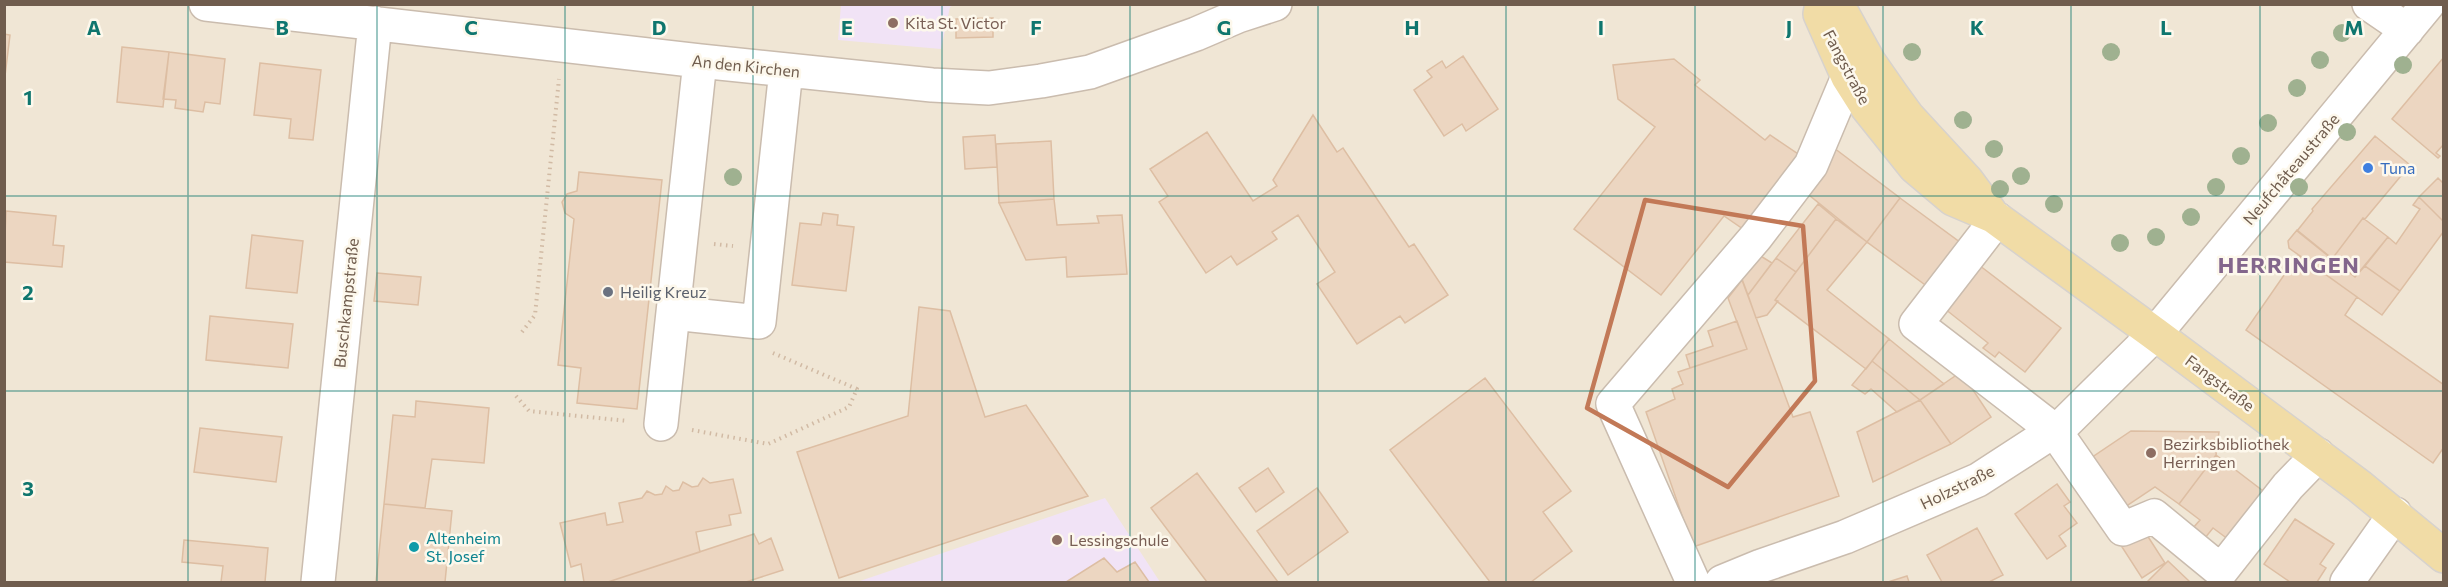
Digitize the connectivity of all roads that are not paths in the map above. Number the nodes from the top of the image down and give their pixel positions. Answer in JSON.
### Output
{"nodes":[{"id":1,"x":206,"y":4,"type":"edge"},
{"id":2,"x":1275,"y":4,"type":"edge"},
{"id":3,"x":1822,"y":4,"type":"edge"},
{"id":4,"x":1838,"y":4,"type":"edge"},
{"id":5,"x":2369,"y":4,"type":"edge"},
{"id":6,"x":2428,"y":4,"type":"edge"},
{"id":7,"x":375,"y":23,"type":"junction"},
{"id":8,"x":2407,"y":30,"type":"junction"},
{"id":9,"x":700,"y":61,"type":"junction"},
{"id":10,"x":1859,"y":69,"type":"junction"},
{"id":11,"x":786,"y":70,"type":"junction"},
{"id":12,"x":1995,"y":217,"type":"junction"},
{"id":13,"x":673,"y":313,"type":"junction"},
{"id":14,"x":2156,"y":334,"type":"junction"},
{"id":15,"x":661,"y":424,"type":"road end"},
{"id":16,"x":2055,"y":431,"type":"junction"},
{"id":17,"x":2318,"y":455,"type":"junction"},
{"id":18,"x":2395,"y":514,"type":"junction"},
{"id":19,"x":2444,"y":556,"type":"edge"},
{"id":20,"x":318,"y":582,"type":"edge"},
{"id":21,"x":1693,"y":582,"type":"edge"},
{"id":22,"x":1722,"y":582,"type":"edge"},
{"id":23,"x":2347,"y":582,"type":"edge"}],
"edges":[{"from":1,"to":7,"type":"street","name":"An den Kirchen"},
{"from":2,"to":11,"type":"street","name":"An den Kirchen"},
{"from":3,"to":10,"type":"main road","name":"Fangstraße"},
{"from":4,"to":10,"type":"main road","name":"Fangstraße"},
{"from":5,"to":8,"type":"street"},
{"from":6,"to":8,"type":"street","name":"Neufchâteaustraße"},
{"from":7,"to":9,"type":"street","name":"An den Kirchen"},
{"from":7,"to":20,"type":"street","name":"Buschkampstraße"},
{"from":8,"to":14,"type":"street","name":"Neufchâteaustraße"},
{"from":9,"to":11,"type":"street","name":"An den Kirchen"},
{"from":9,"to":13,"type":"street"},
{"from":10,"to":12,"type":"main road","name":"Fangstraße"},
{"from":10,"to":21,"type":"street"},
{"from":11,"to":13,"type":"street"},
{"from":12,"to":14,"type":"main road","name":"Fangstraße"},
{"from":12,"to":16,"type":"street"},
{"from":13,"to":15,"type":"street"},
{"from":14,"to":16,"type":"street","name":"Holzstraße"},
{"from":14,"to":17,"type":"main road","name":"Fangstraße"},
{"from":16,"to":17,"type":"street"},
{"from":16,"to":22,"type":"street","name":"Holzstraße"},
{"from":17,"to":18,"type":"main road","name":"Fangstraße"},
{"from":18,"to":19,"type":"main road","name":"Fangstraße"},
{"from":18,"to":23,"type":"street"}]}
